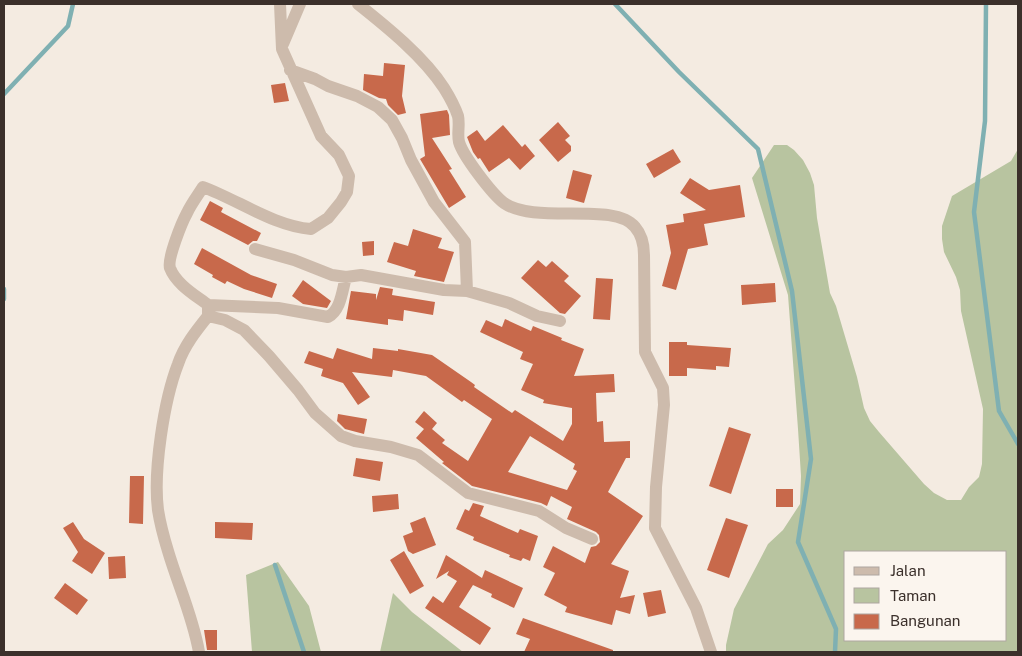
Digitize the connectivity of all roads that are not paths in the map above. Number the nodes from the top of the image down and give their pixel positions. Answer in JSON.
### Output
{"nodes":[{"id":1,"x":280,"y":4,"type":"edge"},
{"id":2,"x":300,"y":4,"type":"edge"},
{"id":3,"x":358,"y":4,"type":"edge"},
{"id":4,"x":282,"y":49,"type":"junction"},
{"id":5,"x":290,"y":70,"type":"junction"},
{"id":6,"x":255,"y":249,"type":"dead end"},
{"id":7,"x":346,"y":278,"type":"junction"},
{"id":8,"x":467,"y":291,"type":"junction"},
{"id":9,"x":208,"y":310,"type":"junction"},
{"id":10,"x":560,"y":321,"type":"dead end"},
{"id":11,"x":592,"y":539,"type":"dead end"},
{"id":12,"x":199,"y":652,"type":"edge"},
{"id":13,"x":710,"y":652,"type":"edge"}],
"edges":[{"from":1,"to":4,"type":"street"},
{"from":2,"to":4,"type":"street"},
{"from":3,"to":13,"type":"street"},
{"from":4,"to":5,"type":"street"},
{"from":5,"to":8,"type":"street"},
{"from":5,"to":9,"type":"street"},
{"from":6,"to":7,"type":"street"},
{"from":7,"to":8,"type":"street"},
{"from":7,"to":9,"type":"street"},
{"from":8,"to":10,"type":"street"},
{"from":9,"to":11,"type":"street"},
{"from":9,"to":12,"type":"street"}]}
